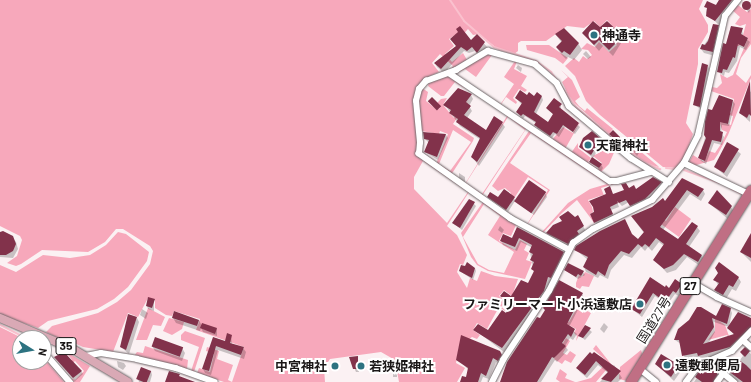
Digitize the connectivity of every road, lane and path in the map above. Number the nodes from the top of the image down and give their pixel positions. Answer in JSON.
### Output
{"nodes":[{"id":1,"x":738,"y":0,"type":"edge"},
{"id":2,"x":449,"y":73,"type":"junction"},
{"id":3,"x":684,"y":163,"type":"junction"},
{"id":4,"x":651,"y":172,"type":"junction"},
{"id":5,"x":669,"y":182,"type":"junction"},
{"id":6,"x":749,"y":198,"type":"edge"},
{"id":7,"x":569,"y":250,"type":"junction"},
{"id":8,"x":693,"y":282,"type":"junction"},
{"id":9,"x":751,"y":312,"type":"edge"},
{"id":10,"x":0,"y":318,"type":"edge"},
{"id":11,"x":29,"y":330,"type":"edge"},
{"id":12,"x":751,"y":331,"type":"edge"},
{"id":13,"x":52,"y":340,"type":"edge"},
{"id":14,"x":743,"y":340,"type":"junction"},
{"id":15,"x":751,"y":347,"type":"edge"},
{"id":16,"x":86,"y":356,"type":"junction"},
{"id":17,"x":52,"y":361,"type":"edge"},
{"id":18,"x":709,"y":361,"type":"junction"},
{"id":19,"x":639,"y":368,"type":"junction"},
{"id":20,"x":723,"y":374,"type":"junction"},
{"id":21,"x":70,"y":382,"type":"edge"},
{"id":22,"x":128,"y":382,"type":"edge"},
{"id":23,"x":215,"y":382,"type":"edge"},
{"id":24,"x":492,"y":382,"type":"edge"},
{"id":25,"x":631,"y":382,"type":"edge"},
{"id":26,"x":656,"y":382,"type":"edge"},
{"id":27,"x":686,"y":382,"type":"edge"},
{"id":28,"x":717,"y":382,"type":"edge"},
{"id":29,"x":734,"y":382,"type":"edge"}],
"edges":[{"from":1,"to":3,"type":"street"},
{"from":2,"to":4,"type":"street"},
{"from":2,"to":4,"type":"street"},
{"from":2,"to":7,"type":"street"},
{"from":3,"to":5,"type":"street"},
{"from":3,"to":6,"type":"street"},
{"from":4,"to":5,"type":"street"},
{"from":5,"to":7,"type":"street"},
{"from":6,"to":8,"type":"highway","name":"国道27号","number":"27"},
{"from":7,"to":24,"type":"street"},
{"from":8,"to":9,"type":"street"},
{"from":8,"to":19,"type":"highway","name":"国道27号","number":"27"},
{"from":10,"to":11,"type":"main road","number":"35"},
{"from":12,"to":14,"type":"street"},
{"from":13,"to":16,"type":"main road","number":"35"},
{"from":14,"to":15,"type":"street"},
{"from":14,"to":18,"type":"street"},
{"from":16,"to":22,"type":"main road","number":"35"},
{"from":16,"to":23,"type":"street"},
{"from":17,"to":21,"type":"street"},
{"from":18,"to":20,"type":"street"},
{"from":18,"to":27,"type":"street"},
{"from":19,"to":25,"type":"highway","name":"国道27号","number":"27"},
{"from":19,"to":26,"type":"street"},
{"from":20,"to":28,"type":"street"},
{"from":20,"to":29,"type":"street"}]}
